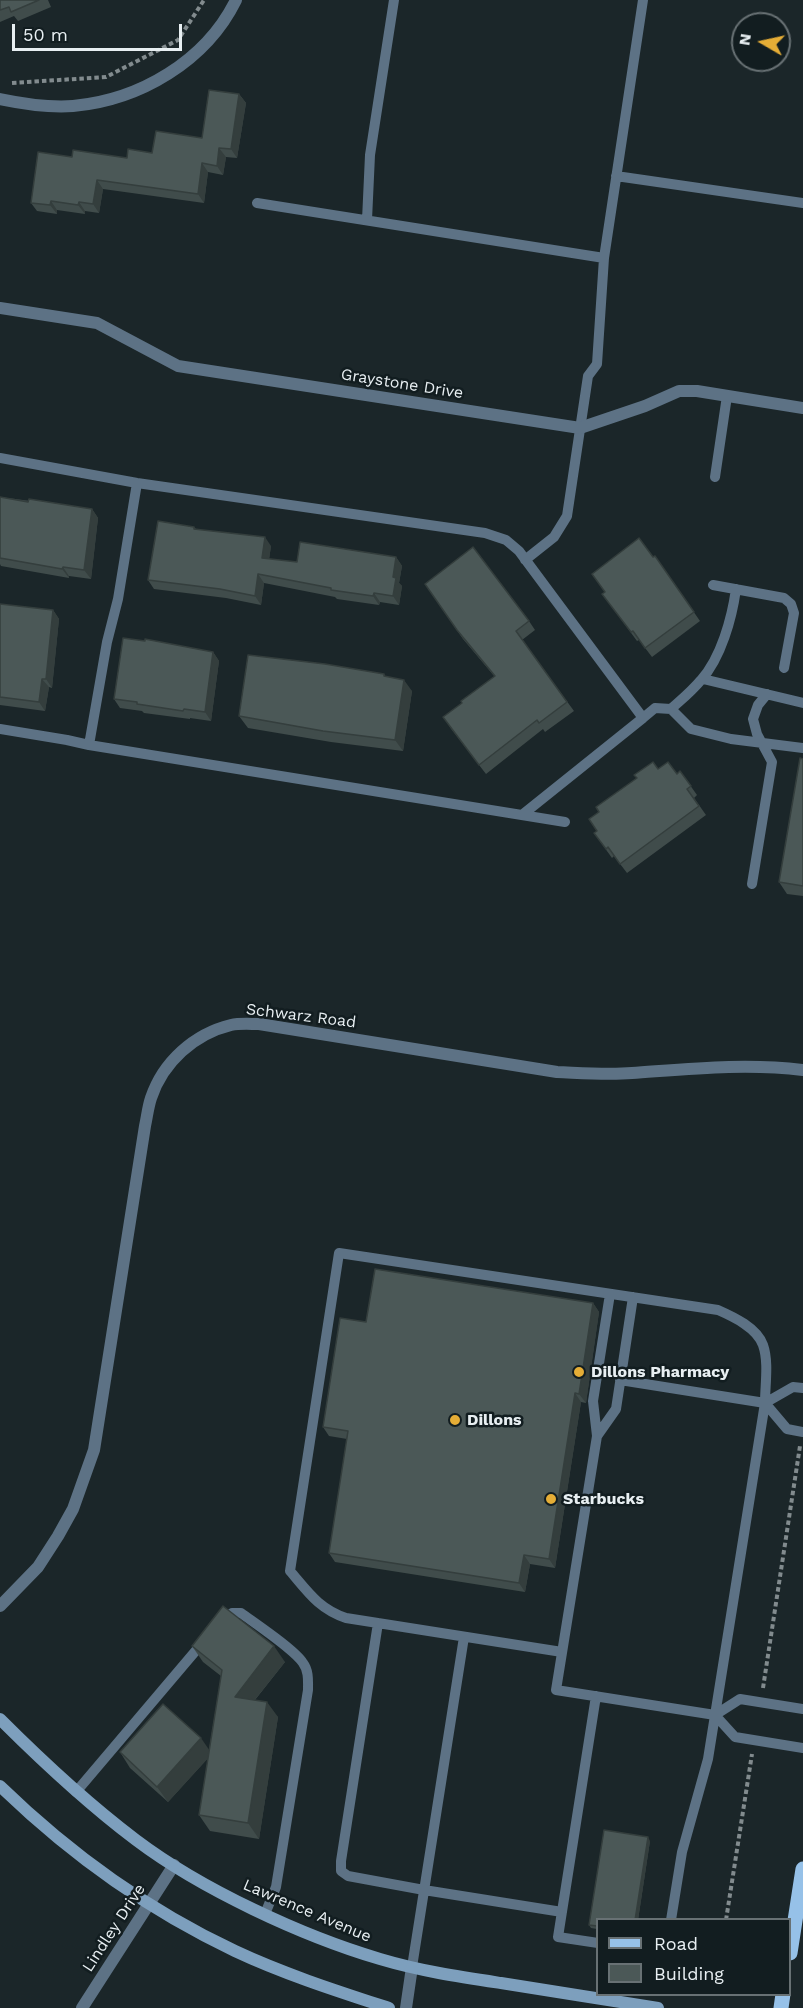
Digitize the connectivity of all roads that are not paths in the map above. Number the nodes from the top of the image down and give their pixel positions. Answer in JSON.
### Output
{"nodes":[{"id":1,"x":236,"y":0,"type":"edge"},
{"id":2,"x":394,"y":0,"type":"edge"},
{"id":3,"x":643,"y":0,"type":"edge"},
{"id":4,"x":0,"y":99,"type":"edge"},
{"id":5,"x":616,"y":176,"type":"junction"},
{"id":6,"x":257,"y":203,"type":"dead end"},
{"id":7,"x":803,"y":203,"type":"edge"},
{"id":8,"x":367,"y":220,"type":"junction"},
{"id":9,"x":604,"y":258,"type":"junction"},
{"id":10,"x":0,"y":308,"type":"edge"},
{"id":11,"x":728,"y":396,"type":"junction"},
{"id":12,"x":803,"y":408,"type":"edge"},
{"id":13,"x":580,"y":428,"type":"junction"},
{"id":14,"x":0,"y":458,"type":"edge"},
{"id":15,"x":715,"y":477,"type":"dead end"},
{"id":16,"x":138,"y":483,"type":"junction"},
{"id":17,"x":525,"y":560,"type":"junction"},
{"id":18,"x":713,"y":585,"type":"dead end"},
{"id":19,"x":736,"y":590,"type":"junction"},
{"id":20,"x":784,"y":668,"type":"dead end"},
{"id":21,"x":703,"y":679,"type":"junction"},
{"id":22,"x":767,"y":694,"type":"junction"},
{"id":23,"x":803,"y":703,"type":"edge"},
{"id":24,"x":671,"y":709,"type":"junction"},
{"id":25,"x":643,"y":718,"type":"junction"},
{"id":26,"x":0,"y":729,"type":"edge"},
{"id":27,"x":762,"y":744,"type":"junction"},
{"id":28,"x":89,"y":746,"type":"junction"},
{"id":29,"x":803,"y":748,"type":"edge"},
{"id":30,"x":522,"y":815,"type":"junction"},
{"id":31,"x":565,"y":822,"type":"dead end"},
{"id":32,"x":752,"y":884,"type":"dead end"},
{"id":33,"x":803,"y":1070,"type":"edge"},
{"id":34,"x":610,"y":1294,"type":"junction"},
{"id":35,"x":633,"y":1298,"type":"junction"},
{"id":36,"x":620,"y":1380,"type":"junction"},
{"id":37,"x":803,"y":1388,"type":"edge"},
{"id":38,"x":765,"y":1403,"type":"junction"},
{"id":39,"x":803,"y":1432,"type":"edge"},
{"id":40,"x":597,"y":1436,"type":"junction"},
{"id":41,"x":0,"y":1606,"type":"edge"},
{"id":42,"x":378,"y":1623,"type":"junction"},
{"id":43,"x":216,"y":1627,"type":"edge"},
{"id":44,"x":208,"y":1636,"type":"edge"},
{"id":45,"x":464,"y":1637,"type":"junction"},
{"id":46,"x":562,"y":1652,"type":"junction"},
{"id":47,"x":596,"y":1696,"type":"junction"},
{"id":48,"x":803,"y":1709,"type":"edge"},
{"id":49,"x":715,"y":1715,"type":"junction"},
{"id":50,"x":0,"y":1719,"type":"edge"},
{"id":51,"x":803,"y":1748,"type":"edge"},
{"id":52,"x":0,"y":1786,"type":"edge"},
{"id":53,"x":75,"y":1792,"type":"junction"},
{"id":54,"x":174,"y":1865,"type":"junction"},
{"id":55,"x":803,"y":1869,"type":"edge"},
{"id":56,"x":424,"y":1890,"type":"junction"},
{"id":57,"x":148,"y":1904,"type":"junction"},
{"id":58,"x":562,"y":1912,"type":"junction"},
{"id":59,"x":265,"y":1914,"type":"junction"},
{"id":60,"x":671,"y":1918,"type":"edge"},
{"id":61,"x":791,"y":1941,"type":"edge"},
{"id":62,"x":596,"y":1943,"type":"edge"},
{"id":63,"x":412,"y":1967,"type":"junction"},
{"id":64,"x":82,"y":2008,"type":"edge"},
{"id":65,"x":389,"y":2008,"type":"edge"},
{"id":66,"x":406,"y":2008,"type":"edge"},
{"id":67,"x":658,"y":2008,"type":"edge"}],
"edges":[{"from":1,"to":4,"type":"street"},
{"from":2,"to":8,"type":"lane"},
{"from":3,"to":5,"type":"lane"},
{"from":5,"to":7,"type":"lane"},
{"from":5,"to":9,"type":"lane"},
{"from":6,"to":8,"type":"lane"},
{"from":8,"to":9,"type":"lane"},
{"from":9,"to":13,"type":"lane"},
{"from":10,"to":13,"type":"street","name":"Graystone Drive"},
{"from":11,"to":12,"type":"street","name":"Graystone Drive"},
{"from":11,"to":13,"type":"street","name":"Graystone Drive"},
{"from":11,"to":15,"type":"lane"},
{"from":13,"to":17,"type":"lane"},
{"from":14,"to":16,"type":"lane"},
{"from":16,"to":17,"type":"lane"},
{"from":16,"to":28,"type":"lane"},
{"from":17,"to":25,"type":"lane"},
{"from":18,"to":19,"type":"lane"},
{"from":19,"to":20,"type":"lane"},
{"from":19,"to":21,"type":"lane"},
{"from":21,"to":22,"type":"lane"},
{"from":21,"to":24,"type":"lane"},
{"from":22,"to":23,"type":"lane"},
{"from":22,"to":27,"type":"lane"},
{"from":24,"to":25,"type":"lane"},
{"from":24,"to":27,"type":"lane"},
{"from":25,"to":30,"type":"lane"},
{"from":26,"to":28,"type":"lane"},
{"from":27,"to":29,"type":"lane"},
{"from":27,"to":32,"type":"lane"},
{"from":28,"to":30,"type":"lane"},
{"from":30,"to":31,"type":"lane"},
{"from":33,"to":41,"type":"street","name":"Schwarz Road"},
{"from":34,"to":35,"type":"lane"},
{"from":34,"to":40,"type":"lane"},
{"from":34,"to":42,"type":"lane"},
{"from":35,"to":36,"type":"lane"},
{"from":35,"to":38,"type":"lane"},
{"from":36,"to":38,"type":"lane"},
{"from":36,"to":40,"type":"lane"},
{"from":37,"to":38,"type":"lane"},
{"from":38,"to":39,"type":"lane"},
{"from":38,"to":49,"type":"lane"},
{"from":40,"to":46,"type":"lane"},
{"from":42,"to":45,"type":"lane"},
{"from":42,"to":56,"type":"lane"},
{"from":43,"to":59,"type":"lane"},
{"from":44,"to":53,"type":"lane"},
{"from":45,"to":46,"type":"lane"},
{"from":45,"to":56,"type":"lane"},
{"from":46,"to":47,"type":"lane"},
{"from":47,"to":49,"type":"lane"},
{"from":47,"to":58,"type":"lane"},
{"from":48,"to":49,"type":"lane"},
{"from":49,"to":51,"type":"lane"},
{"from":49,"to":60,"type":"lane"},
{"from":50,"to":53,"type":"street","name":"Lawrence Avenue"},
{"from":52,"to":57,"type":"street"},
{"from":53,"to":54,"type":"street","name":"Lawrence Avenue"},
{"from":54,"to":57,"type":"street","name":"Lindley Drive"},
{"from":54,"to":59,"type":"street","name":"Lawrence Avenue"},
{"from":55,"to":61,"type":"main road"},
{"from":56,"to":58,"type":"lane"},
{"from":56,"to":63,"type":"lane"},
{"from":57,"to":64,"type":"street","name":"Lindley Drive"},
{"from":57,"to":65,"type":"street"},
{"from":58,"to":62,"type":"lane"},
{"from":59,"to":63,"type":"street","name":"Lawrence Avenue"},
{"from":63,"to":66,"type":"street"},
{"from":63,"to":67,"type":"street","name":"Lawrence Avenue"}]}
